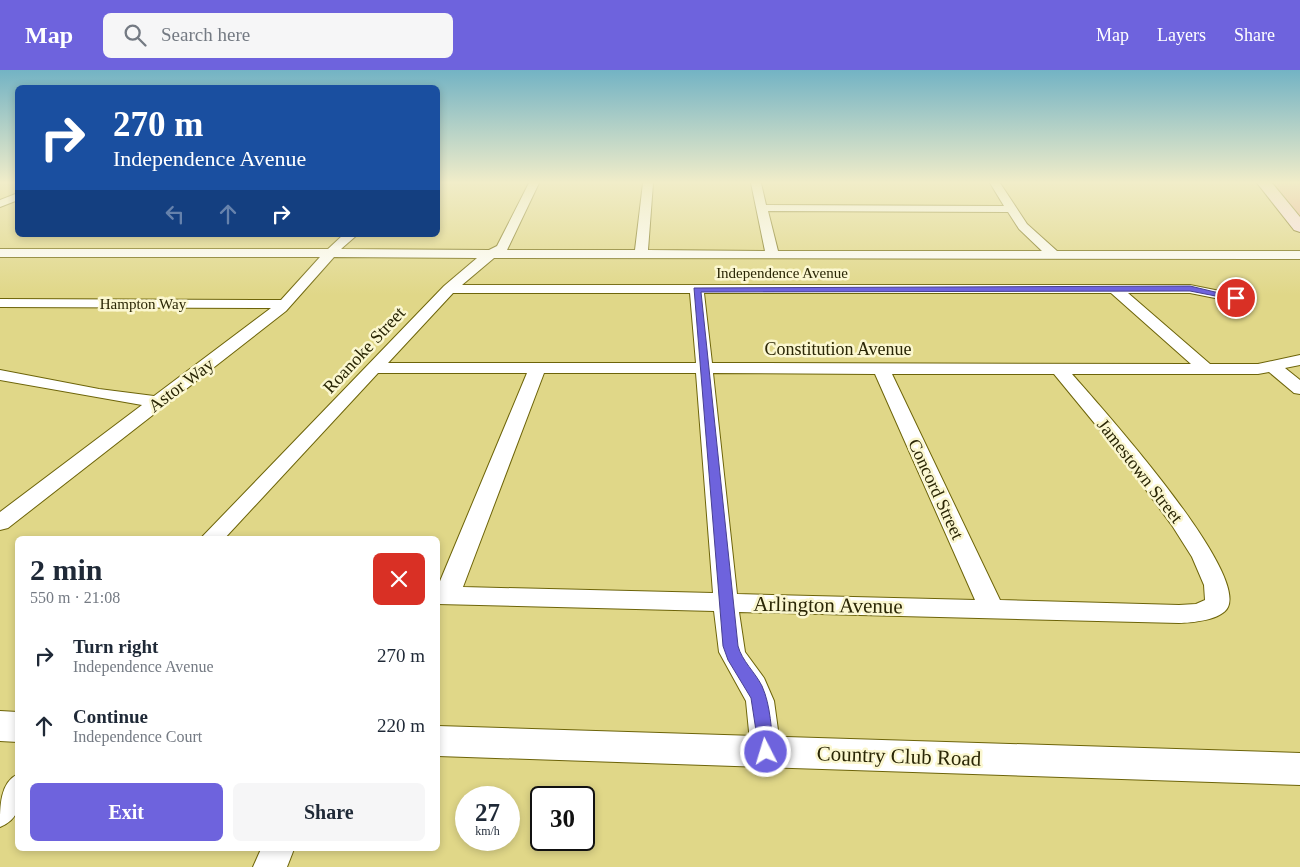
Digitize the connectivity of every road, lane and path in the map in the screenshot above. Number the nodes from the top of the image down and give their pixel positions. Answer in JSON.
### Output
{"nodes":[{"id":1,"x":516,"y":220,"type":"edge"},
{"id":2,"x":644,"y":220,"type":"edge"},
{"id":3,"x":765,"y":220,"type":"edge"},
{"id":4,"x":1019,"y":220,"type":"edge"},
{"id":5,"x":349,"y":237,"type":"edge"},
{"id":6,"x":0,"y":253,"type":"edge"},
{"id":7,"x":330,"y":254,"type":"junction"},
{"id":8,"x":492,"y":254,"type":"junction"},
{"id":9,"x":641,"y":254,"type":"junction"},
{"id":10,"x":772,"y":254,"type":"junction"},
{"id":11,"x":1053,"y":254,"type":"junction"},
{"id":12,"x":1300,"y":255,"type":"edge"},
{"id":13,"x":449,"y":289,"type":"junction"},
{"id":14,"x":1115,"y":289,"type":"junction"},
{"id":15,"x":697,"y":290,"type":"junction"},
{"id":16,"x":1236,"y":298,"type":"dead end"},
{"id":17,"x":0,"y":304,"type":"edge"},
{"id":18,"x":285,"y":304,"type":"junction"},
{"id":19,"x":1300,"y":360,"type":"edge"},
{"id":20,"x":1274,"y":367,"type":"junction"},
{"id":21,"x":374,"y":368,"type":"junction"},
{"id":22,"x":537,"y":369,"type":"junction"},
{"id":23,"x":704,"y":369,"type":"junction"},
{"id":24,"x":881,"y":369,"type":"junction"},
{"id":25,"x":1059,"y":369,"type":"junction"},
{"id":26,"x":1206,"y":369,"type":"junction"},
{"id":27,"x":0,"y":374,"type":"edge"},
{"id":28,"x":1300,"y":389,"type":"edge"},
{"id":29,"x":157,"y":402,"type":"junction"},
{"id":30,"x":0,"y":523,"type":"edge"},
{"id":31,"x":214,"y":536,"type":"edge"},
{"id":32,"x":442,"y":595,"type":"edge"},
{"id":33,"x":726,"y":603,"type":"junction"},
{"id":34,"x":1217,"y":606,"type":"joint"},
{"id":35,"x":992,"y":609,"type":"junction"},
{"id":36,"x":0,"y":726,"type":"edge"},
{"id":37,"x":15,"y":727,"type":"edge"},
{"id":38,"x":440,"y":741,"type":"edge"},
{"id":39,"x":766,"y":752,"type":"junction"},
{"id":40,"x":1300,"y":769,"type":"edge"},
{"id":41,"x":15,"y":792,"type":"edge"},
{"id":42,"x":0,"y":812,"type":"edge"},
{"id":43,"x":277,"y":851,"type":"edge"},
{"id":44,"x":270,"y":867,"type":"edge"}],
"edges":[{"from":1,"to":8,"type":"street","name":"Roanoke Street"},
{"from":2,"to":9,"type":"street"},
{"from":3,"to":10,"type":"street"},
{"from":4,"to":11,"type":"street"},
{"from":5,"to":7,"type":"street","name":"Astor Way"},
{"from":6,"to":7,"type":"street"},
{"from":7,"to":8,"type":"street"},
{"from":7,"to":18,"type":"street","name":"Astor Way"},
{"from":8,"to":9,"type":"street"},
{"from":8,"to":13,"type":"street","name":"Roanoke Street"},
{"from":9,"to":10,"type":"street"},
{"from":10,"to":11,"type":"street"},
{"from":11,"to":12,"type":"street"},
{"from":13,"to":15,"type":"street","name":"Independence Avenue"},
{"from":13,"to":21,"type":"street","name":"Roanoke Street"},
{"from":14,"to":15,"type":"street","name":"Independence Avenue"},
{"from":14,"to":16,"type":"street","name":"Independence Avenue"},
{"from":14,"to":26,"type":"street"},
{"from":15,"to":23,"type":"street"},
{"from":17,"to":18,"type":"street","name":"Hampton Way"},
{"from":18,"to":29,"type":"street","name":"Astor Way"},
{"from":19,"to":20,"type":"street","name":"Constitution Avenue"},
{"from":20,"to":26,"type":"street","name":"Constitution Avenue"},
{"from":20,"to":28,"type":"street"},
{"from":21,"to":22,"type":"street","name":"Constitution Avenue"},
{"from":21,"to":31,"type":"street","name":"Roanoke Street"},
{"from":22,"to":23,"type":"street","name":"Constitution Avenue"},
{"from":22,"to":32,"type":"street"},
{"from":23,"to":24,"type":"street","name":"Constitution Avenue"},
{"from":23,"to":33,"type":"street"},
{"from":24,"to":25,"type":"street","name":"Constitution Avenue"},
{"from":24,"to":35,"type":"street","name":"Concord Street"},
{"from":25,"to":26,"type":"street","name":"Constitution Avenue"},
{"from":25,"to":34,"type":"street","name":"Jamestown Street"},
{"from":27,"to":29,"type":"street"},
{"from":29,"to":30,"type":"street","name":"Astor Way"},
{"from":32,"to":33,"type":"street","name":"Arlington Avenue"},
{"from":33,"to":35,"type":"street","name":"Arlington Avenue"},
{"from":33,"to":39,"type":"street"},
{"from":34,"to":35,"type":"street","name":"Arlington Avenue"},
{"from":36,"to":37,"type":"street"},
{"from":38,"to":39,"type":"street","name":"Country Club Road"},
{"from":39,"to":40,"type":"street","name":"Country Club Road"},
{"from":41,"to":42,"type":"street"},
{"from":43,"to":44,"type":"street"}]}
